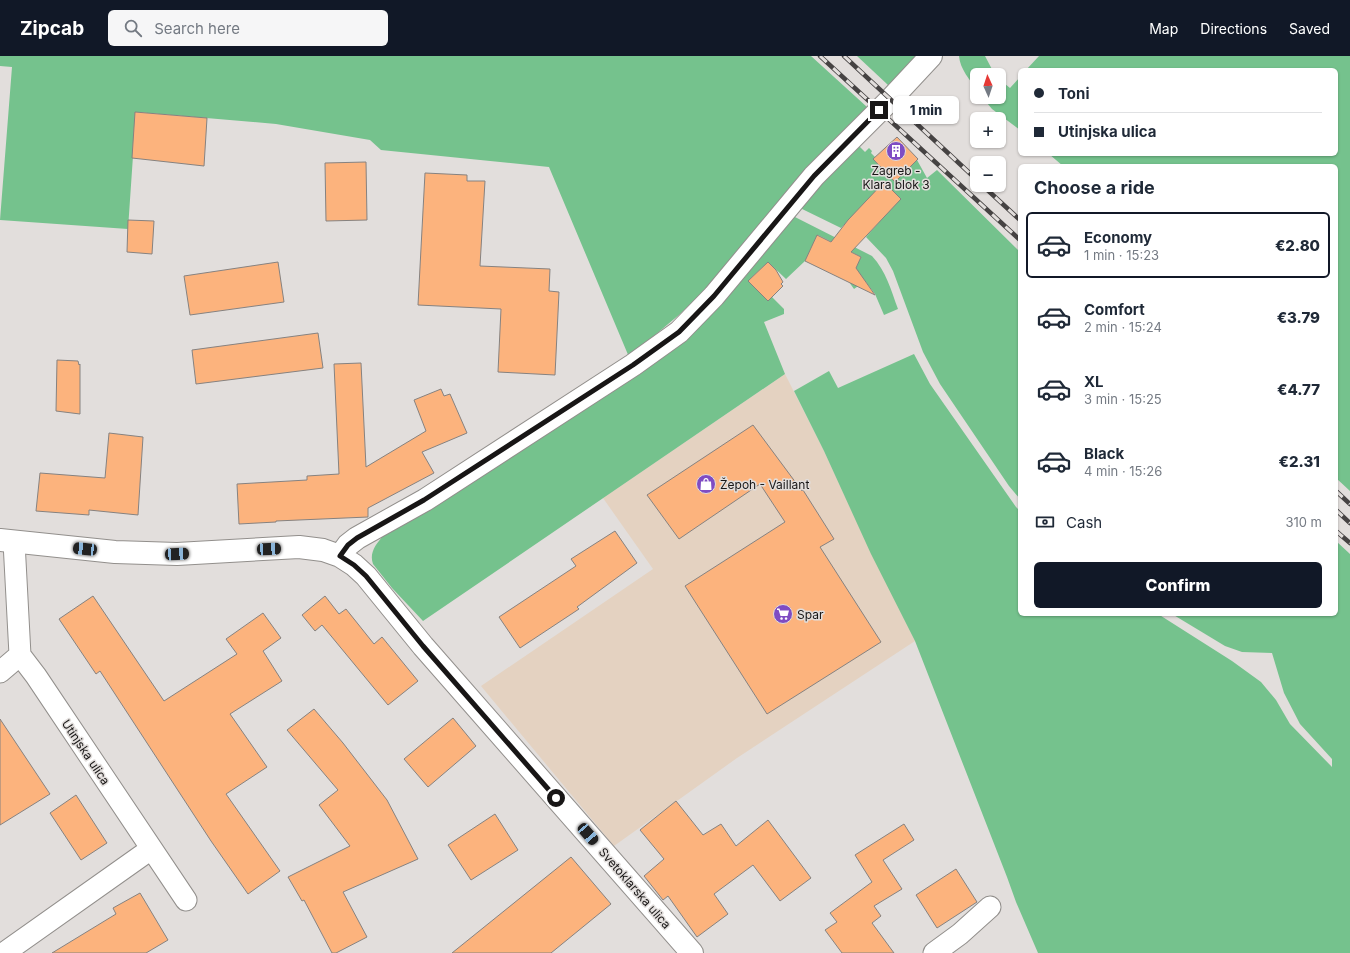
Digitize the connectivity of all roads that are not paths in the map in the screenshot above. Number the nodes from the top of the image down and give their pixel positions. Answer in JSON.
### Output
{"nodes":[{"id":1,"x":931,"y":56,"type":"edge"},
{"id":2,"x":7,"y":541,"type":"edge"},
{"id":3,"x":340,"y":556,"type":"junction"},
{"id":4,"x":20,"y":655,"type":"junction"},
{"id":5,"x":0,"y":672,"type":"edge"},
{"id":6,"x":151,"y":849,"type":"junction"},
{"id":7,"x":186,"y":900,"type":"dead end"},
{"id":8,"x":990,"y":907,"type":"dead end"},
{"id":9,"x":4,"y":953,"type":"edge"},
{"id":10,"x":692,"y":953,"type":"edge"},
{"id":11,"x":934,"y":953,"type":"edge"}],
"edges":[{"from":1,"to":3,"type":"street"},
{"from":2,"to":3,"type":"street"},
{"from":2,"to":4,"type":"street"},
{"from":3,"to":10,"type":"street","name":"Svetoklarska ulica"},
{"from":4,"to":5,"type":"street"},
{"from":4,"to":6,"type":"street","name":"Utinjska ulica"},
{"from":6,"to":7,"type":"street","name":"Utinjska ulica"},
{"from":6,"to":9,"type":"street"},
{"from":8,"to":11,"type":"street"}]}
